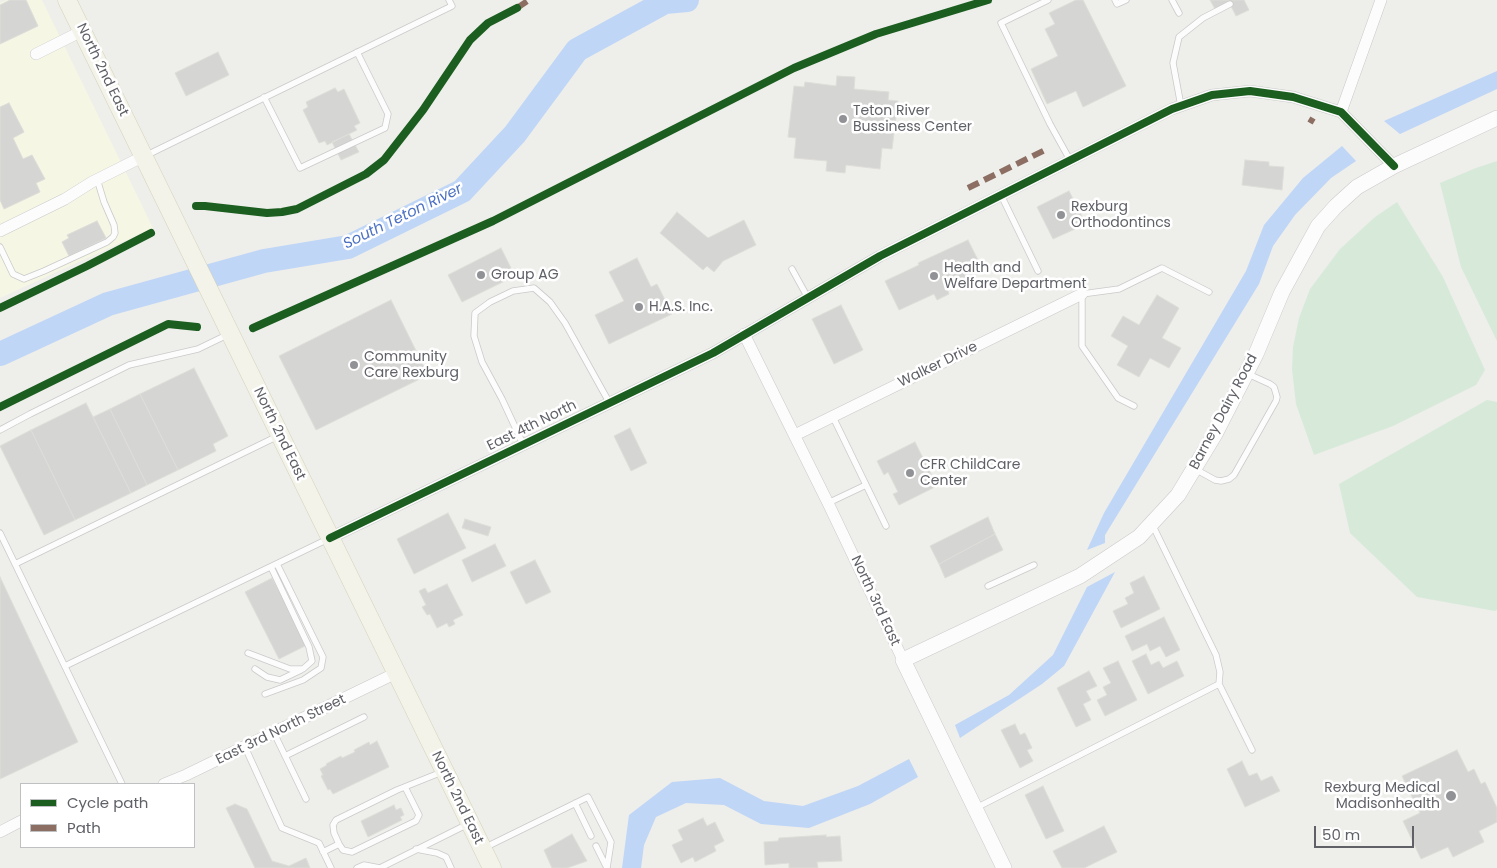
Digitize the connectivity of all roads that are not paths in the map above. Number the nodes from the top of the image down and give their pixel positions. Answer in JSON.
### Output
{"nodes":[{"id":1,"x":67,"y":0,"type":"edge"},
{"id":2,"x":449,"y":0,"type":"edge"},
{"id":3,"x":1048,"y":0,"type":"edge"},
{"id":4,"x":1115,"y":0,"type":"edge"},
{"id":5,"x":1126,"y":0,"type":"edge"},
{"id":6,"x":1172,"y":0,"type":"edge"},
{"id":7,"x":1378,"y":1,"type":"edge"},
{"id":8,"x":1230,"y":4,"type":"dead end"},
{"id":9,"x":1179,"y":13,"type":"dead end"},
{"id":10,"x":82,"y":31,"type":"junction"},
{"id":11,"x":358,"y":52,"type":"junction"},
{"id":12,"x":36,"y":54,"type":"dead end"},
{"id":13,"x":264,"y":97,"type":"junction"},
{"id":14,"x":1181,"y":106,"type":"junction"},
{"id":15,"x":1341,"y":112,"type":"junction"},
{"id":16,"x":1497,"y":118,"type":"edge"},
{"id":17,"x":144,"y":156,"type":"junction"},
{"id":18,"x":1070,"y":160,"type":"junction"},
{"id":19,"x":1394,"y":166,"type":"junction"},
{"id":20,"x":97,"y":179,"type":"junction"},
{"id":21,"x":1001,"y":195,"type":"junction"},
{"id":22,"x":0,"y":231,"type":"edge"},
{"id":23,"x":0,"y":247,"type":"edge"},
{"id":24,"x":792,"y":269,"type":"dead end"},
{"id":25,"x":1038,"y":271,"type":"dead end"},
{"id":26,"x":1209,"y":292,"type":"dead end"},
{"id":27,"x":1082,"y":294,"type":"junction"},
{"id":28,"x":808,"y":298,"type":"junction"},
{"id":29,"x":230,"y":333,"type":"junction"},
{"id":30,"x":744,"y":334,"type":"junction"},
{"id":31,"x":1246,"y":373,"type":"junction"},
{"id":32,"x":609,"y":402,"type":"junction"},
{"id":33,"x":1134,"y":406,"type":"dead end"},
{"id":34,"x":833,"y":417,"type":"junction"},
{"id":35,"x":0,"y":430,"type":"edge"},
{"id":36,"x":280,"y":435,"type":"junction"},
{"id":37,"x":795,"y":435,"type":"junction"},
{"id":38,"x":523,"y":444,"type":"junction"},
{"id":39,"x":1195,"y":468,"type":"junction"},
{"id":40,"x":866,"y":485,"type":"junction"},
{"id":41,"x":828,"y":503,"type":"junction"},
{"id":42,"x":1152,"y":524,"type":"junction"},
{"id":43,"x":886,"y":526,"type":"dead end"},
{"id":44,"x":0,"y":533,"type":"edge"},
{"id":45,"x":330,"y":538,"type":"junction"},
{"id":46,"x":15,"y":564,"type":"junction"},
{"id":47,"x":277,"y":564,"type":"junction"},
{"id":48,"x":1034,"y":565,"type":"dead end"},
{"id":49,"x":271,"y":567,"type":"junction"},
{"id":50,"x":988,"y":586,"type":"dead end"},
{"id":51,"x":248,"y":653,"type":"dead end"},
{"id":52,"x":903,"y":660,"type":"junction"},
{"id":53,"x":65,"y":666,"type":"junction"},
{"id":54,"x":255,"y":669,"type":"dead end"},
{"id":55,"x":303,"y":669,"type":"junction"},
{"id":56,"x":396,"y":673,"type":"junction"},
{"id":57,"x":1218,"y":684,"type":"junction"},
{"id":58,"x":265,"y":694,"type":"dead end"},
{"id":59,"x":364,"y":717,"type":"dead end"},
{"id":60,"x":274,"y":733,"type":"junction"},
{"id":61,"x":245,"y":747,"type":"junction"},
{"id":62,"x":1252,"y":750,"type":"dead end"},
{"id":63,"x":285,"y":756,"type":"junction"},
{"id":64,"x":444,"y":771,"type":"junction"},
{"id":65,"x":122,"y":783,"type":"edge"},
{"id":66,"x":166,"y":783,"type":"edge"},
{"id":67,"x":405,"y":787,"type":"junction"},
{"id":68,"x":306,"y":799,"type":"dead end"},
{"id":69,"x":575,"y":803,"type":"junction"},
{"id":70,"x":975,"y":809,"type":"junction"},
{"id":71,"x":20,"y":822,"type":"edge"},
{"id":72,"x":470,"y":823,"type":"junction"},
{"id":73,"x":0,"y":832,"type":"edge"},
{"id":74,"x":591,"y":836,"type":"dead end"},
{"id":75,"x":339,"y":844,"type":"junction"},
{"id":76,"x":596,"y":846,"type":"dead end"},
{"id":77,"x":482,"y":849,"type":"junction"},
{"id":78,"x":416,"y":850,"type":"junction"},
{"id":79,"x":323,"y":852,"type":"junction"},
{"id":80,"x":331,"y":868,"type":"edge"},
{"id":81,"x":357,"y":868,"type":"edge"},
{"id":82,"x":380,"y":868,"type":"edge"},
{"id":83,"x":451,"y":868,"type":"edge"},
{"id":84,"x":492,"y":868,"type":"edge"},
{"id":85,"x":607,"y":868,"type":"edge"},
{"id":86,"x":1004,"y":868,"type":"edge"}],
"edges":[{"from":1,"to":10,"type":"main road","name":"North 2nd East"},
{"from":2,"to":11,"type":"lane"},
{"from":3,"to":18,"type":"lane"},
{"from":4,"to":5,"type":"lane"},
{"from":6,"to":9,"type":"lane"},
{"from":7,"to":15,"type":"street"},
{"from":8,"to":14,"type":"lane"},
{"from":10,"to":12,"type":"street"},
{"from":10,"to":17,"type":"main road","name":"North 2nd East"},
{"from":11,"to":13,"type":"lane"},
{"from":11,"to":13,"type":"lane"},
{"from":13,"to":17,"type":"lane"},
{"from":14,"to":15,"type":"street","name":"East 4th North"},
{"from":14,"to":18,"type":"street","name":"East 4th North"},
{"from":15,"to":19,"type":"street"},
{"from":16,"to":19,"type":"street","name":"Barney Dairy Road"},
{"from":17,"to":20,"type":"street"},
{"from":17,"to":29,"type":"main road","name":"North 2nd East"},
{"from":18,"to":21,"type":"street","name":"East 4th North"},
{"from":19,"to":31,"type":"street","name":"Barney Dairy Road"},
{"from":20,"to":22,"type":"street"},
{"from":20,"to":23,"type":"lane"},
{"from":21,"to":25,"type":"lane"},
{"from":21,"to":28,"type":"street","name":"East 4th North"},
{"from":24,"to":28,"type":"lane"},
{"from":26,"to":27,"type":"lane"},
{"from":27,"to":33,"type":"lane"},
{"from":27,"to":34,"type":"street","name":"Walker Drive"},
{"from":28,"to":30,"type":"street","name":"East 4th North"},
{"from":29,"to":35,"type":"lane"},
{"from":29,"to":36,"type":"main road","name":"North 2nd East"},
{"from":30,"to":32,"type":"street","name":"East 4th North"},
{"from":30,"to":37,"type":"street","name":"North 3rd East"},
{"from":31,"to":39,"type":"street","name":"Barney Dairy Road"},
{"from":31,"to":39,"type":"lane"},
{"from":32,"to":38,"type":"street","name":"East 4th North"},
{"from":32,"to":38,"type":"lane"},
{"from":34,"to":37,"type":"street","name":"Walker Drive"},
{"from":34,"to":40,"type":"lane"},
{"from":36,"to":45,"type":"main road","name":"North 2nd East"},
{"from":36,"to":46,"type":"lane"},
{"from":37,"to":41,"type":"street","name":"North 3rd East"},
{"from":38,"to":45,"type":"street","name":"East 4th North"},
{"from":39,"to":42,"type":"street","name":"Barney Dairy Road"},
{"from":40,"to":41,"type":"lane"},
{"from":40,"to":43,"type":"lane"},
{"from":41,"to":52,"type":"street","name":"North 3rd East"},
{"from":42,"to":52,"type":"street","name":"Barney Dairy Road"},
{"from":42,"to":57,"type":"lane"},
{"from":44,"to":46,"type":"lane"},
{"from":45,"to":47,"type":"lane"},
{"from":45,"to":56,"type":"main road","name":"North 2nd East"},
{"from":46,"to":53,"type":"lane"},
{"from":47,"to":49,"type":"lane"},
{"from":47,"to":58,"type":"lane"},
{"from":48,"to":50,"type":"lane"},
{"from":49,"to":53,"type":"lane"},
{"from":49,"to":55,"type":"lane"},
{"from":51,"to":55,"type":"lane"},
{"from":52,"to":70,"type":"street","name":"North 3rd East"},
{"from":53,"to":65,"type":"lane"},
{"from":54,"to":55,"type":"lane"},
{"from":56,"to":60,"type":"street","name":"East 3rd North Street"},
{"from":56,"to":64,"type":"main road","name":"North 2nd East"},
{"from":57,"to":62,"type":"lane"},
{"from":57,"to":70,"type":"lane"},
{"from":59,"to":63,"type":"lane"},
{"from":60,"to":61,"type":"street","name":"East 3rd North Street"},
{"from":60,"to":63,"type":"lane"},
{"from":61,"to":66,"type":"street","name":"East 3rd North Street"},
{"from":61,"to":79,"type":"lane"},
{"from":63,"to":68,"type":"lane"},
{"from":64,"to":67,"type":"lane"},
{"from":64,"to":72,"type":"main road","name":"North 2nd East"},
{"from":67,"to":75,"type":"lane"},
{"from":67,"to":75,"type":"lane"},
{"from":69,"to":74,"type":"lane"},
{"from":69,"to":77,"type":"lane"},
{"from":69,"to":85,"type":"lane"},
{"from":70,"to":86,"type":"street","name":"North 3rd East"},
{"from":71,"to":73,"type":"street"},
{"from":72,"to":77,"type":"main road","name":"North 2nd East"},
{"from":72,"to":78,"type":"lane"},
{"from":75,"to":79,"type":"lane"},
{"from":76,"to":85,"type":"lane"},
{"from":77,"to":84,"type":"main road","name":"North 2nd East"},
{"from":78,"to":82,"type":"lane"},
{"from":78,"to":83,"type":"lane"},
{"from":79,"to":80,"type":"lane"},
{"from":81,"to":82,"type":"lane"}]}
